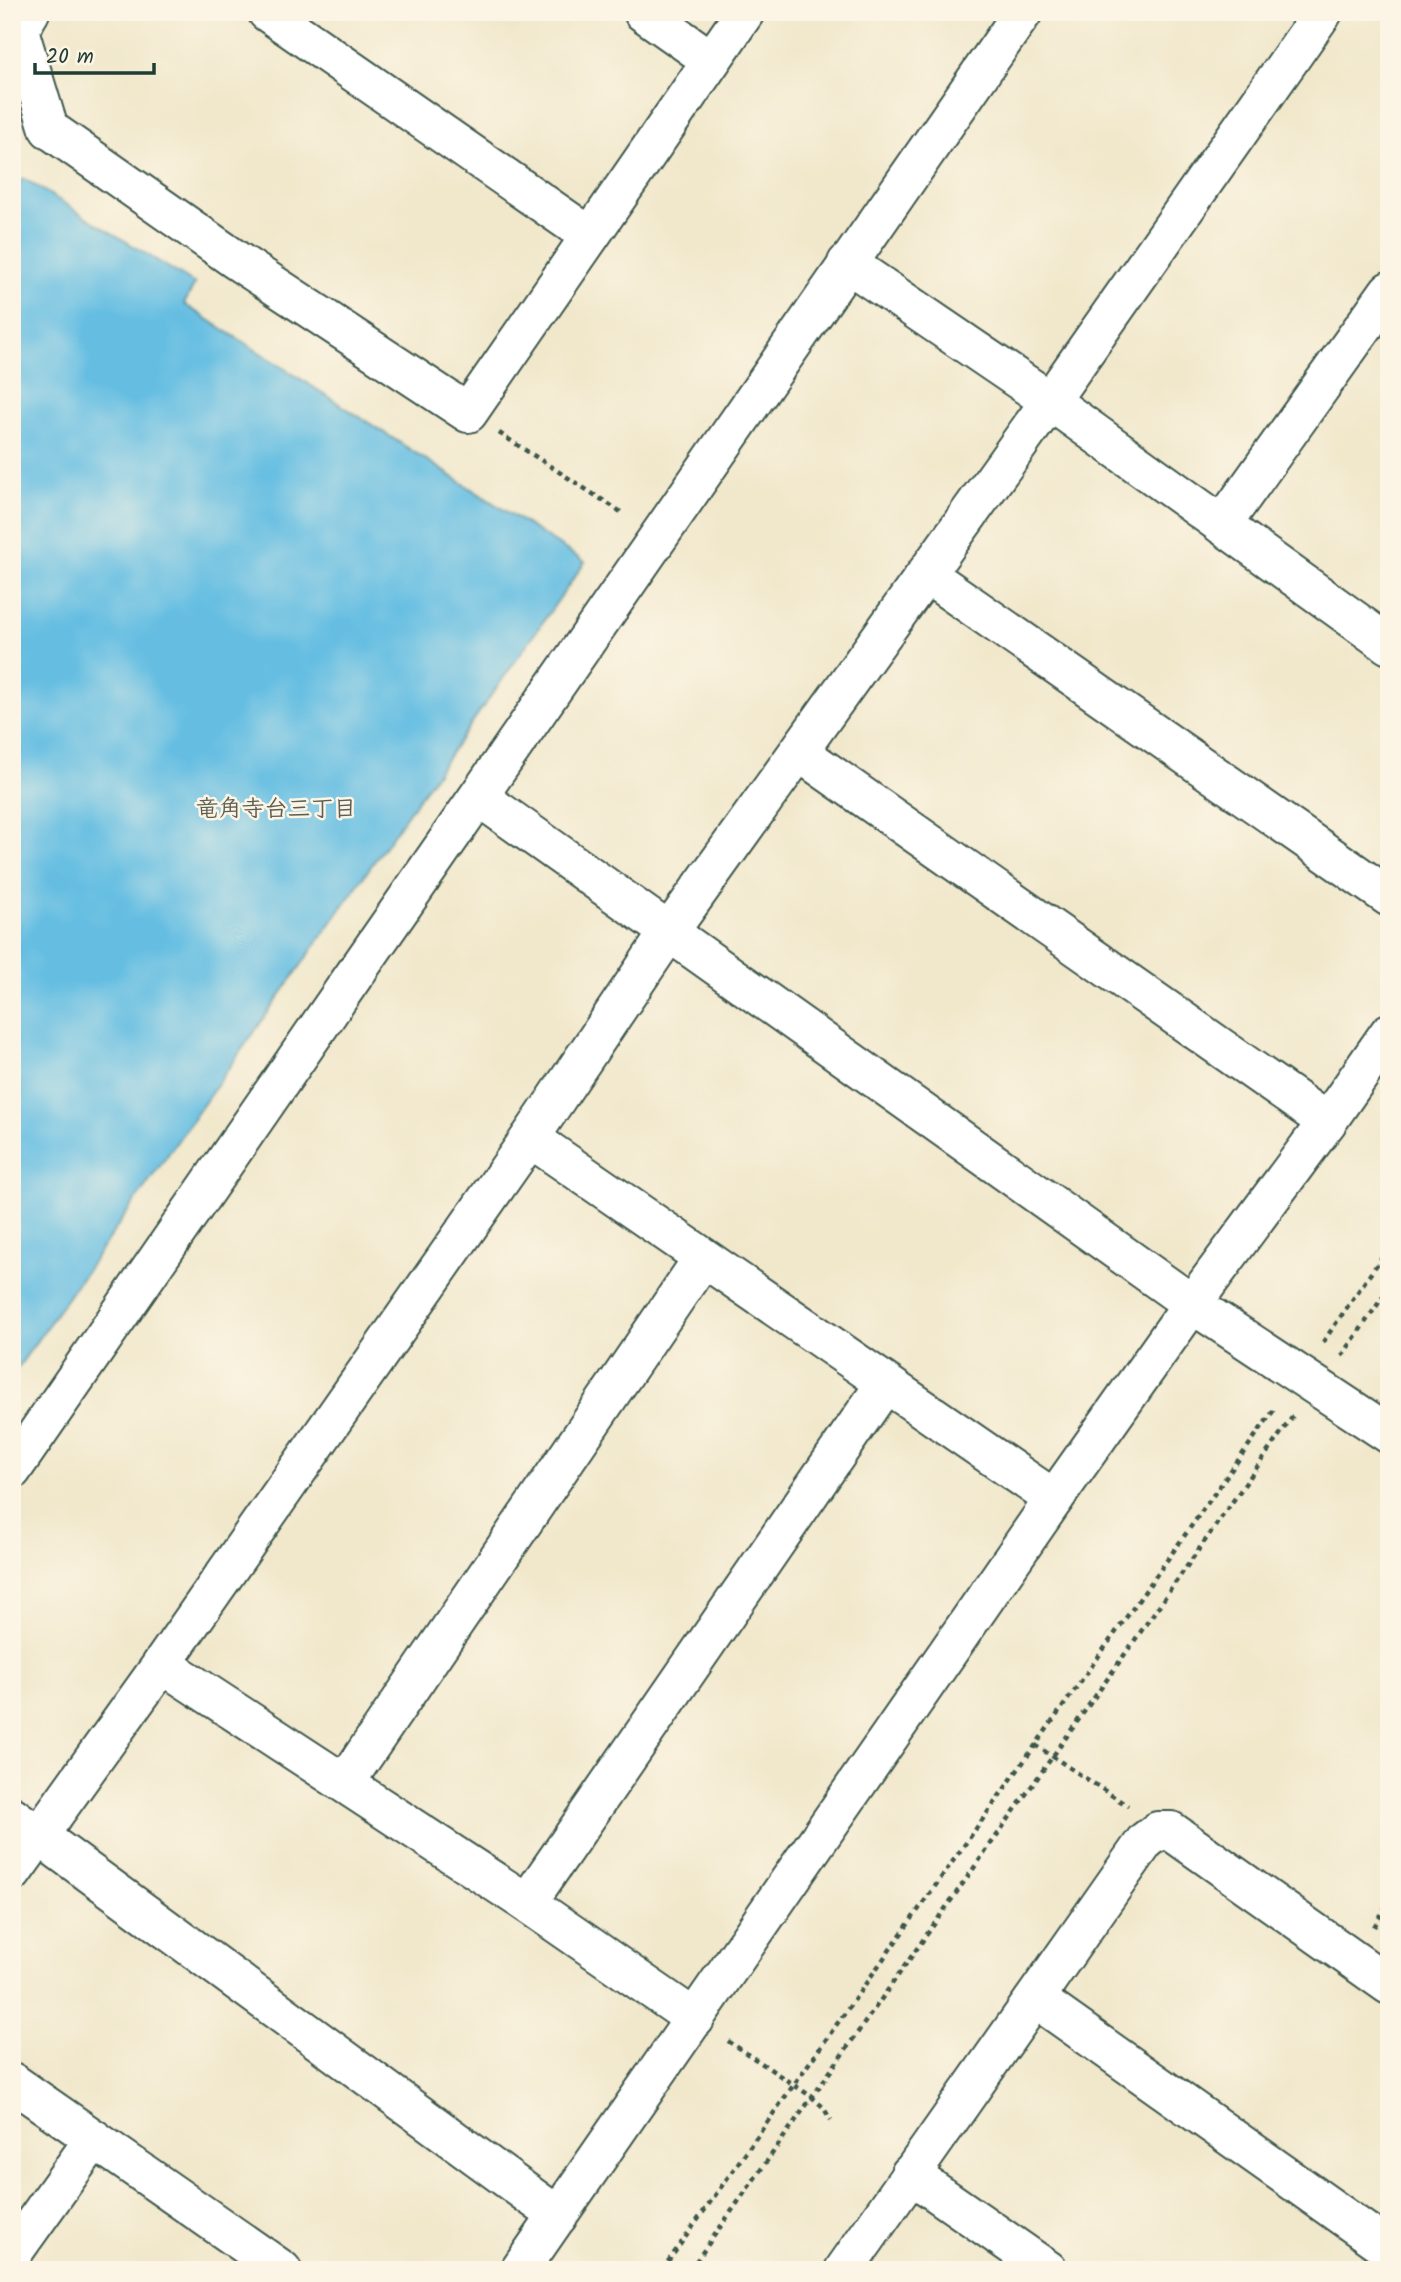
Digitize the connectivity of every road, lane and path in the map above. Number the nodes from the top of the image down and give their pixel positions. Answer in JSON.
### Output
{"nodes":[{"id":1,"x":30,"y":12,"type":"edge"},
{"id":2,"x":267,"y":12,"type":"edge"},
{"id":3,"x":643,"y":12,"type":"edge"},
{"id":4,"x":745,"y":12,"type":"edge"},
{"id":5,"x":1023,"y":12,"type":"edge"},
{"id":6,"x":1323,"y":12,"type":"edge"},
{"id":7,"x":710,"y":60,"type":"junction"},
{"id":8,"x":590,"y":236,"type":"junction"},
{"id":9,"x":847,"y":264,"type":"junction"},
{"id":10,"x":1389,"y":291,"type":"edge"},
{"id":11,"x":1050,"y":401,"type":"junction"},
{"id":12,"x":468,"y":413,"type":"junction"},
{"id":13,"x":1222,"y":525,"type":"junction"},
{"id":14,"x":657,"y":536,"type":"junction"},
{"id":15,"x":926,"y":574,"type":"junction"},
{"id":16,"x":1389,"y":645,"type":"edge"},
{"id":17,"x":799,"y":752,"type":"junction"},
{"id":18,"x":479,"y":797,"type":"junction"},
{"id":19,"x":1389,"y":897,"type":"edge"},
{"id":20,"x":669,"y":932,"type":"junction"},
{"id":21,"x":1389,"y":1032,"type":"edge"},
{"id":22,"x":1327,"y":1122,"type":"junction"},
{"id":23,"x":530,"y":1138,"type":"junction"},
{"id":24,"x":1389,"y":1247,"type":"edge"},
{"id":25,"x":703,"y":1258,"type":"junction"},
{"id":26,"x":1389,"y":1288,"type":"edge"},
{"id":27,"x":1192,"y":1304,"type":"junction"},
{"id":28,"x":1318,"y":1349,"type":"dead end"},
{"id":29,"x":1338,"y":1361,"type":"dead end"},
{"id":30,"x":885,"y":1384,"type":"junction"},
{"id":31,"x":1280,"y":1400,"type":"dead end"},
{"id":32,"x":1297,"y":1411,"type":"dead end"},
{"id":33,"x":1389,"y":1434,"type":"edge"},
{"id":34,"x":12,"y":1469,"type":"edge"},
{"id":35,"x":1054,"y":1499,"type":"junction"},
{"id":36,"x":162,"y":1664,"type":"junction"},
{"id":37,"x":1035,"y":1745,"type":"junction"},
{"id":38,"x":1052,"y":1756,"type":"junction"},
{"id":39,"x":345,"y":1783,"type":"junction"},
{"id":40,"x":26,"y":1825,"type":"edge"},
{"id":41,"x":1158,"y":1831,"type":"junction"},
{"id":42,"x":12,"y":1873,"type":"edge"},
{"id":43,"x":527,"y":1903,"type":"junction"},
{"id":44,"x":1389,"y":1985,"type":"edge"},
{"id":45,"x":1036,"y":1999,"type":"junction"},
{"id":46,"x":695,"y":2019,"type":"junction"},
{"id":47,"x":12,"y":2082,"type":"edge"},
{"id":48,"x":794,"y":2084,"type":"junction"},
{"id":49,"x":812,"y":2097,"type":"junction"},
{"id":50,"x":831,"y":2120,"type":"dead end"},
{"id":51,"x":94,"y":2139,"type":"junction"},
{"id":52,"x":909,"y":2174,"type":"junction"},
{"id":53,"x":558,"y":2216,"type":"junction"},
{"id":54,"x":1389,"y":2249,"type":"edge"},
{"id":55,"x":12,"y":2254,"type":"edge"},
{"id":56,"x":279,"y":2269,"type":"edge"},
{"id":57,"x":520,"y":2270,"type":"edge"},
{"id":58,"x":662,"y":2270,"type":"edge"},
{"id":59,"x":690,"y":2270,"type":"edge"},
{"id":60,"x":844,"y":2270,"type":"edge"},
{"id":61,"x":1048,"y":2270,"type":"edge"}],
"edges":[{"from":1,"to":12,"type":"street"},
{"from":2,"to":8,"type":"street"},
{"from":3,"to":7,"type":"street"},
{"from":4,"to":7,"type":"street"},
{"from":5,"to":9,"type":"street"},
{"from":6,"to":11,"type":"street"},
{"from":7,"to":8,"type":"street"},
{"from":8,"to":12,"type":"street"},
{"from":9,"to":11,"type":"street"},
{"from":9,"to":14,"type":"street"},
{"from":10,"to":13,"type":"street"},
{"from":11,"to":13,"type":"street"},
{"from":11,"to":15,"type":"street"},
{"from":12,"to":14,"type":"path"},
{"from":13,"to":16,"type":"street"},
{"from":14,"to":18,"type":"street"},
{"from":15,"to":17,"type":"street"},
{"from":15,"to":19,"type":"street"},
{"from":17,"to":20,"type":"street"},
{"from":17,"to":22,"type":"street"},
{"from":18,"to":20,"type":"street"},
{"from":18,"to":34,"type":"street"},
{"from":20,"to":23,"type":"street"},
{"from":20,"to":27,"type":"street"},
{"from":21,"to":22,"type":"street"},
{"from":22,"to":27,"type":"street"},
{"from":23,"to":25,"type":"street"},
{"from":23,"to":36,"type":"street"},
{"from":24,"to":28,"type":"path"},
{"from":25,"to":30,"type":"street"},
{"from":25,"to":39,"type":"street"},
{"from":26,"to":29,"type":"path"},
{"from":27,"to":33,"type":"street"},
{"from":27,"to":35,"type":"street"},
{"from":30,"to":35,"type":"street"},
{"from":30,"to":43,"type":"street"},
{"from":31,"to":37,"type":"path"},
{"from":32,"to":38,"type":"path"},
{"from":35,"to":46,"type":"street"},
{"from":36,"to":39,"type":"street"},
{"from":36,"to":40,"type":"street"},
{"from":37,"to":38,"type":"path"},
{"from":37,"to":48,"type":"path"},
{"from":38,"to":41,"type":"path"},
{"from":38,"to":49,"type":"path"},
{"from":39,"to":43,"type":"street"},
{"from":40,"to":42,"type":"street"},
{"from":40,"to":53,"type":"street"},
{"from":41,"to":44,"type":"street"},
{"from":41,"to":45,"type":"street"},
{"from":43,"to":46,"type":"street"},
{"from":45,"to":52,"type":"street"},
{"from":45,"to":54,"type":"street"},
{"from":46,"to":48,"type":"path"},
{"from":46,"to":53,"type":"street"},
{"from":47,"to":51,"type":"street"},
{"from":48,"to":49,"type":"path"},
{"from":48,"to":58,"type":"path"},
{"from":49,"to":50,"type":"path"},
{"from":49,"to":59,"type":"path"},
{"from":51,"to":55,"type":"street"},
{"from":51,"to":56,"type":"street"},
{"from":52,"to":60,"type":"street"},
{"from":52,"to":61,"type":"street"},
{"from":53,"to":57,"type":"street"}]}
